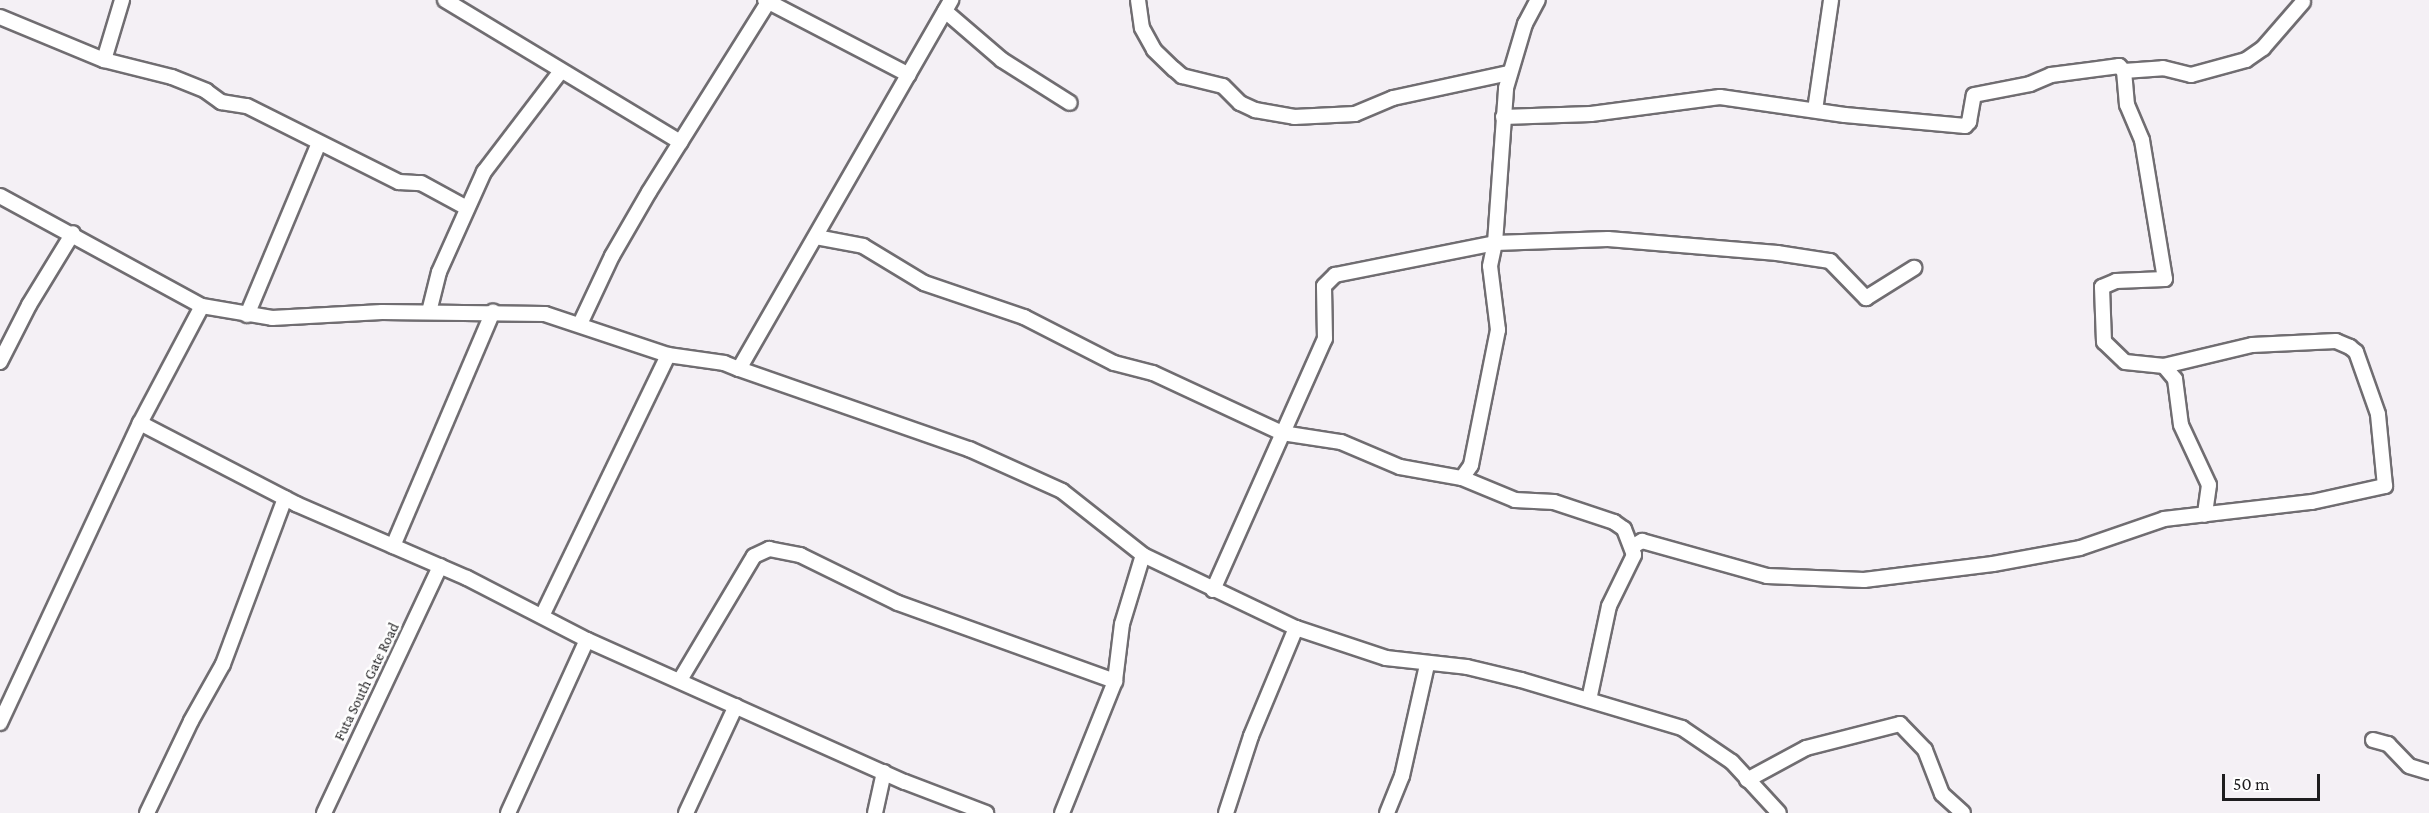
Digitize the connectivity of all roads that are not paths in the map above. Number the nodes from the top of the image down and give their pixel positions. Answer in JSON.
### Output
{"nodes":[{"id":1,"x":122,"y":0,"type":"edge"},
{"id":2,"x":445,"y":0,"type":"edge"},
{"id":3,"x":1138,"y":0,"type":"edge"},
{"id":4,"x":1538,"y":0,"type":"edge"},
{"id":5,"x":1831,"y":0,"type":"edge"},
{"id":6,"x":766,"y":1,"type":"edge"},
{"id":7,"x":2303,"y":2,"type":"dead end"},
{"id":8,"x":948,"y":6,"type":"edge"},
{"id":9,"x":0,"y":17,"type":"edge"},
{"id":10,"x":104,"y":60,"type":"junction"},
{"id":11,"x":561,"y":71,"type":"junction"},
{"id":12,"x":2124,"y":71,"type":"junction"},
{"id":13,"x":1509,"y":73,"type":"junction"},
{"id":14,"x":909,"y":75,"type":"junction"},
{"id":15,"x":1070,"y":103,"type":"dead end"},
{"id":16,"x":1815,"y":110,"type":"junction"},
{"id":17,"x":1503,"y":117,"type":"junction"},
{"id":18,"x":680,"y":142,"type":"junction"},
{"id":19,"x":319,"y":143,"type":"junction"},
{"id":20,"x":0,"y":196,"type":"edge"},
{"id":21,"x":467,"y":208,"type":"junction"},
{"id":22,"x":73,"y":233,"type":"junction"},
{"id":23,"x":816,"y":237,"type":"junction"},
{"id":24,"x":1495,"y":243,"type":"junction"},
{"id":25,"x":1914,"y":268,"type":"dead end"},
{"id":26,"x":202,"y":306,"type":"junction"},
{"id":27,"x":493,"y":311,"type":"junction"},
{"id":28,"x":429,"y":312,"type":"junction"},
{"id":29,"x":247,"y":315,"type":"junction"},
{"id":30,"x":580,"y":324,"type":"junction"},
{"id":31,"x":668,"y":356,"type":"junction"},
{"id":32,"x":0,"y":362,"type":"edge"},
{"id":33,"x":2190,"y":362,"type":"junction"},
{"id":34,"x":2164,"y":366,"type":"junction"},
{"id":35,"x":739,"y":369,"type":"junction"},
{"id":36,"x":2178,"y":393,"type":"junction"},
{"id":37,"x":140,"y":423,"type":"junction"},
{"id":38,"x":1282,"y":433,"type":"junction"},
{"id":39,"x":1462,"y":478,"type":"junction"},
{"id":40,"x":285,"y":498,"type":"junction"},
{"id":41,"x":2205,"y":514,"type":"junction"},
{"id":42,"x":393,"y":546,"type":"junction"},
{"id":43,"x":1143,"y":555,"type":"junction"},
{"id":44,"x":1634,"y":555,"type":"junction"},
{"id":45,"x":440,"y":566,"type":"junction"},
{"id":46,"x":1213,"y":590,"type":"junction"},
{"id":47,"x":542,"y":616,"type":"junction"},
{"id":48,"x":1296,"y":628,"type":"junction"},
{"id":49,"x":587,"y":640,"type":"junction"},
{"id":50,"x":1427,"y":665,"type":"junction"},
{"id":51,"x":680,"y":680,"type":"junction"},
{"id":52,"x":1115,"y":681,"type":"junction"},
{"id":53,"x":1589,"y":700,"type":"junction"},
{"id":54,"x":736,"y":706,"type":"junction"},
{"id":55,"x":0,"y":723,"type":"edge"},
{"id":56,"x":2373,"y":740,"type":"dead end"},
{"id":57,"x":884,"y":772,"type":"junction"},
{"id":58,"x":2429,"y":772,"type":"edge"},
{"id":59,"x":1747,"y":780,"type":"junction"},
{"id":60,"x":147,"y":813,"type":"edge"},
{"id":61,"x":324,"y":813,"type":"edge"},
{"id":62,"x":508,"y":813,"type":"edge"},
{"id":63,"x":686,"y":813,"type":"edge"},
{"id":64,"x":875,"y":813,"type":"edge"},
{"id":65,"x":986,"y":813,"type":"edge"},
{"id":66,"x":1062,"y":813,"type":"edge"},
{"id":67,"x":1226,"y":813,"type":"edge"},
{"id":68,"x":1387,"y":813,"type":"edge"},
{"id":69,"x":1779,"y":813,"type":"edge"},
{"id":70,"x":1963,"y":813,"type":"edge"}],
"edges":[{"from":1,"to":10,"type":"street"},
{"from":2,"to":11,"type":"street"},
{"from":3,"to":13,"type":"street"},
{"from":4,"to":13,"type":"street"},
{"from":5,"to":16,"type":"street"},
{"from":6,"to":14,"type":"street"},
{"from":6,"to":18,"type":"street"},
{"from":7,"to":12,"type":"street"},
{"from":8,"to":14,"type":"street"},
{"from":8,"to":15,"type":"street"},
{"from":9,"to":10,"type":"street"},
{"from":10,"to":19,"type":"street"},
{"from":11,"to":18,"type":"street"},
{"from":11,"to":21,"type":"street"},
{"from":12,"to":16,"type":"street"},
{"from":12,"to":34,"type":"street"},
{"from":13,"to":17,"type":"street"},
{"from":14,"to":23,"type":"street"},
{"from":16,"to":17,"type":"street"},
{"from":17,"to":24,"type":"street"},
{"from":18,"to":30,"type":"street"},
{"from":19,"to":21,"type":"street"},
{"from":19,"to":29,"type":"street"},
{"from":20,"to":22,"type":"street"},
{"from":21,"to":28,"type":"street"},
{"from":22,"to":26,"type":"street"},
{"from":22,"to":32,"type":"street"},
{"from":23,"to":35,"type":"street"},
{"from":23,"to":38,"type":"street"},
{"from":24,"to":25,"type":"street"},
{"from":24,"to":38,"type":"street"},
{"from":24,"to":39,"type":"street"},
{"from":26,"to":29,"type":"street"},
{"from":26,"to":37,"type":"street"},
{"from":27,"to":28,"type":"street"},
{"from":27,"to":30,"type":"street"},
{"from":27,"to":42,"type":"street"},
{"from":28,"to":29,"type":"street"},
{"from":30,"to":31,"type":"street"},
{"from":31,"to":35,"type":"street"},
{"from":31,"to":47,"type":"street"},
{"from":33,"to":34,"type":"street"},
{"from":33,"to":36,"type":"street"},
{"from":33,"to":41,"type":"street"},
{"from":34,"to":36,"type":"street"},
{"from":35,"to":43,"type":"street"},
{"from":36,"to":41,"type":"street"},
{"from":37,"to":40,"type":"street"},
{"from":37,"to":55,"type":"street"},
{"from":38,"to":39,"type":"street"},
{"from":38,"to":46,"type":"street"},
{"from":39,"to":44,"type":"street"},
{"from":40,"to":42,"type":"street"},
{"from":40,"to":60,"type":"street"},
{"from":41,"to":44,"type":"street"},
{"from":42,"to":45,"type":"street"},
{"from":43,"to":46,"type":"street"},
{"from":43,"to":52,"type":"street"},
{"from":44,"to":53,"type":"street"},
{"from":45,"to":47,"type":"street"},
{"from":45,"to":61,"type":"street","name":"Futa South Gate Road"},
{"from":46,"to":48,"type":"street"},
{"from":47,"to":49,"type":"street"},
{"from":48,"to":50,"type":"street"},
{"from":48,"to":67,"type":"street"},
{"from":49,"to":51,"type":"street"},
{"from":49,"to":62,"type":"street"},
{"from":50,"to":53,"type":"street"},
{"from":50,"to":68,"type":"street"},
{"from":51,"to":52,"type":"street"},
{"from":51,"to":54,"type":"street"},
{"from":52,"to":66,"type":"street"},
{"from":53,"to":59,"type":"street"},
{"from":54,"to":57,"type":"street"},
{"from":54,"to":63,"type":"street"},
{"from":56,"to":58,"type":"street"},
{"from":57,"to":64,"type":"street"},
{"from":57,"to":65,"type":"street"},
{"from":59,"to":69,"type":"street"},
{"from":59,"to":70,"type":"street"}]}
